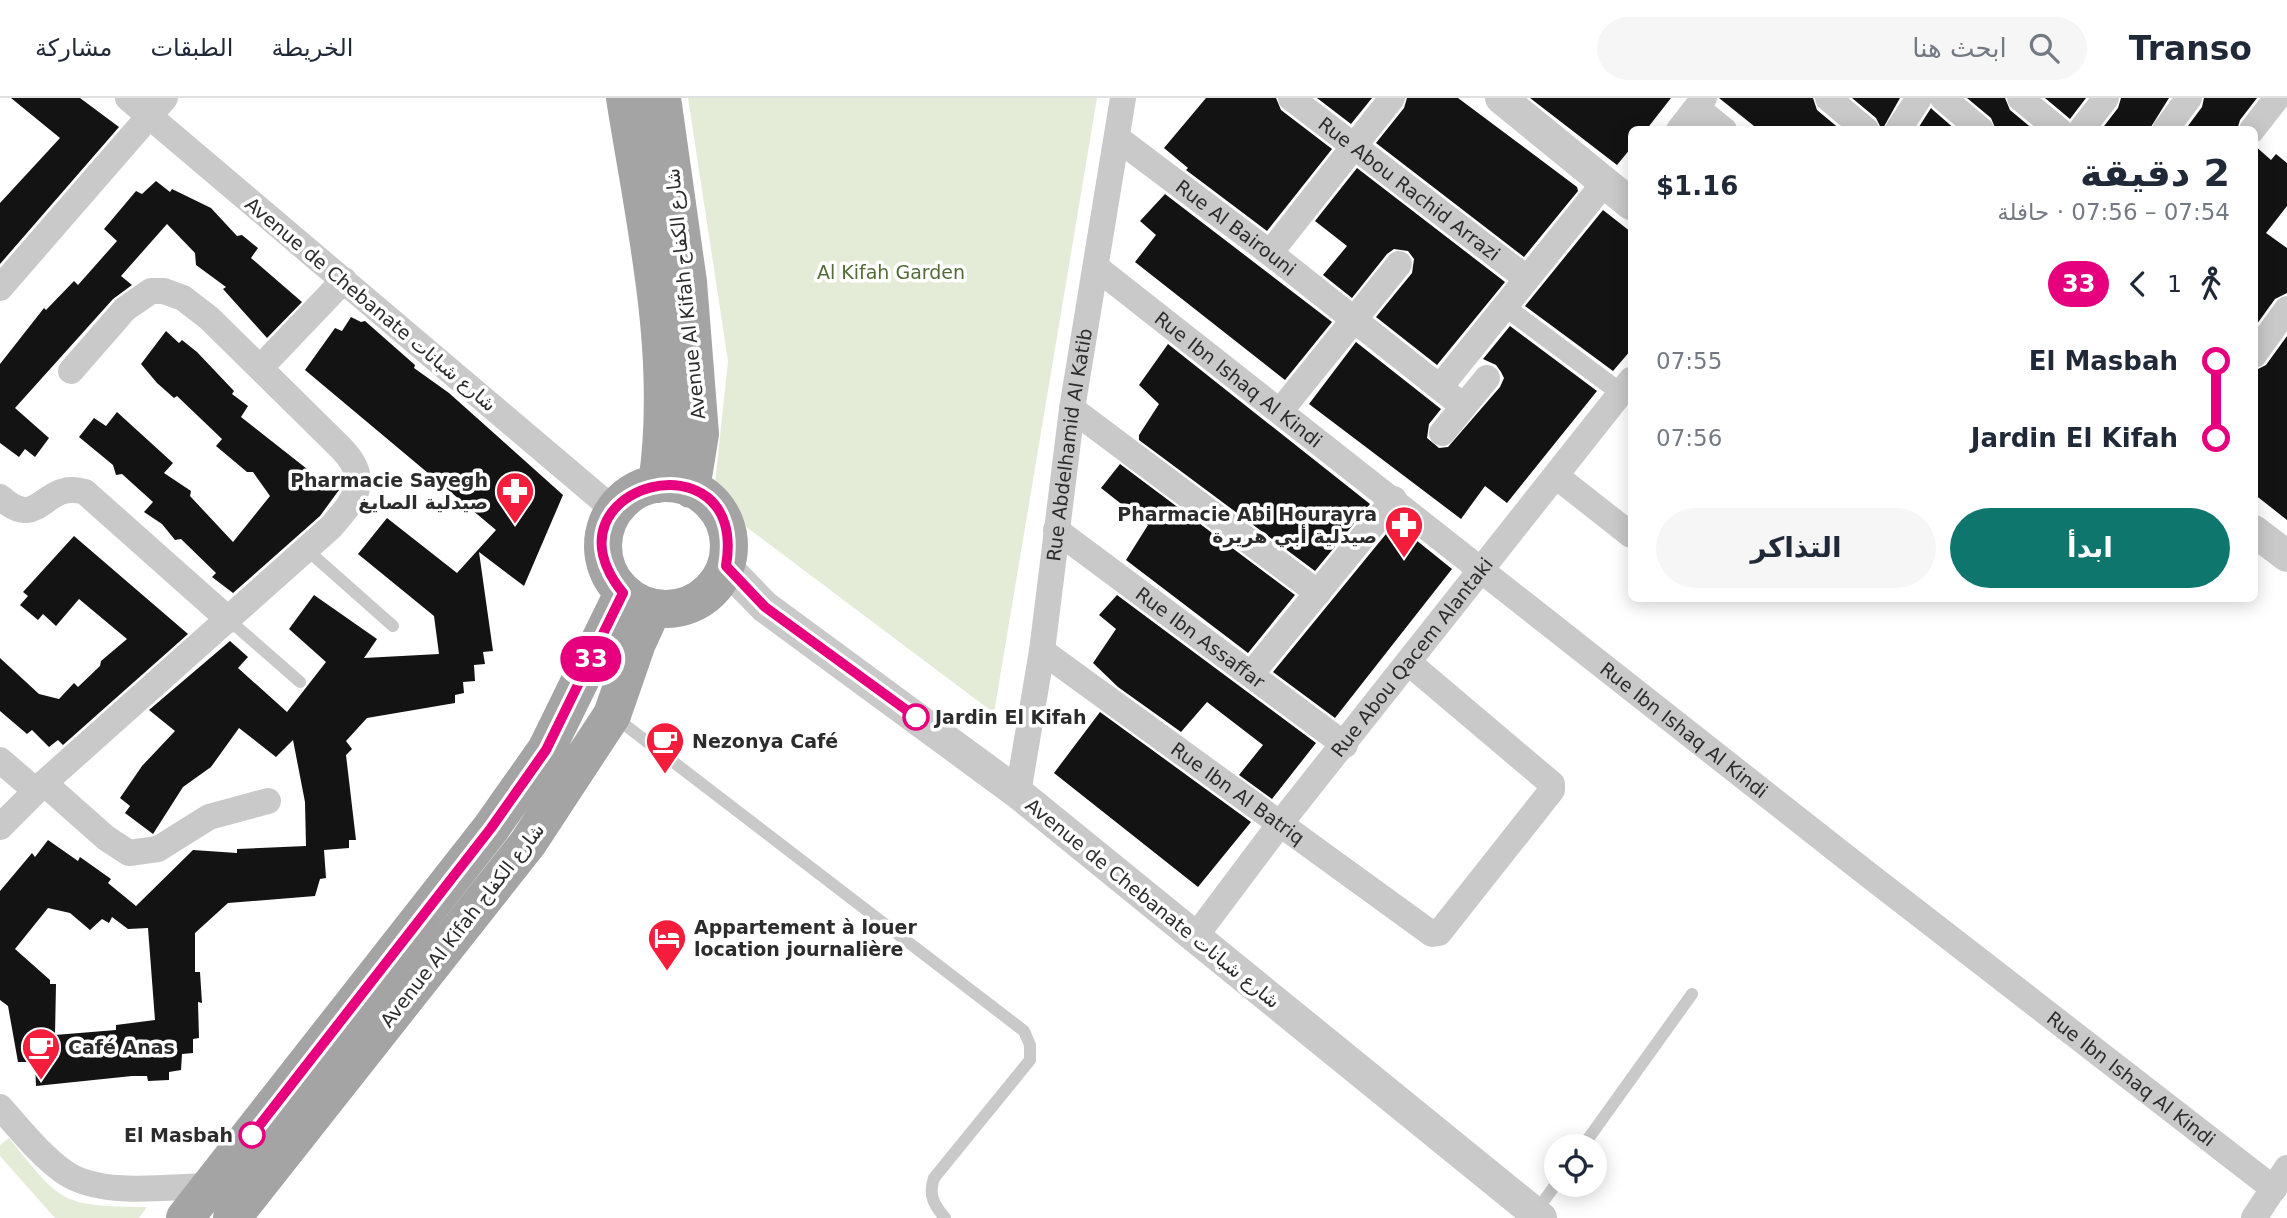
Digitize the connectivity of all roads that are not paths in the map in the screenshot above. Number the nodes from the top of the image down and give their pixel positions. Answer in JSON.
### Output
{"nodes":[{"id":1,"x":128,"y":98,"type":"edge"},
{"id":2,"x":625,"y":98,"type":"edge"},
{"id":3,"x":662,"y":98,"type":"edge"},
{"id":4,"x":1124,"y":98,"type":"edge"},
{"id":5,"x":1291,"y":98,"type":"edge"},
{"id":6,"x":1392,"y":98,"type":"edge"},
{"id":7,"x":1501,"y":98,"type":"edge"},
{"id":8,"x":1828,"y":98,"type":"edge"},
{"id":9,"x":1919,"y":98,"type":"edge"},
{"id":10,"x":1943,"y":98,"type":"edge"},
{"id":11,"x":2020,"y":98,"type":"edge"},
{"id":12,"x":2106,"y":98,"type":"edge"},
{"id":13,"x":2189,"y":98,"type":"edge"},
{"id":14,"x":2279,"y":98,"type":"edge"},
{"id":15,"x":1700,"y":103,"type":"edge"},
{"id":16,"x":2287,"y":103,"type":"edge"},
{"id":17,"x":157,"y":107,"type":"edge"},
{"id":18,"x":1682,"y":126,"type":"edge"},
{"id":19,"x":1720,"y":126,"type":"edge"},
{"id":20,"x":1861,"y":126,"type":"edge"},
{"id":21,"x":1901,"y":126,"type":"edge"},
{"id":22,"x":1977,"y":126,"type":"edge"},
{"id":23,"x":2054,"y":126,"type":"edge"},
{"id":24,"x":2084,"y":126,"type":"edge"},
{"id":25,"x":2168,"y":126,"type":"edge"},
{"id":26,"x":2255,"y":126,"type":"edge"},
{"id":27,"x":1117,"y":138,"type":"junction"},
{"id":28,"x":1354,"y":146,"type":"junction"},
{"id":29,"x":1622,"y":192,"type":"edge"},
{"id":30,"x":1270,"y":253,"type":"junction"},
{"id":31,"x":1399,"y":264,"type":"dead end"},
{"id":32,"x":1097,"y":268,"type":"junction"},
{"id":33,"x":1526,"y":278,"type":"junction"},
{"id":34,"x":344,"y":280,"type":"junction"},
{"id":35,"x":0,"y":288,"type":"edge"},
{"id":36,"x":1504,"y":306,"type":"junction"},
{"id":37,"x":2287,"y":309,"type":"edge"},
{"id":38,"x":1354,"y":319,"type":"junction"},
{"id":39,"x":2278,"y":341,"type":"edge"},
{"id":40,"x":2258,"y":353,"type":"edge"},
{"id":41,"x":261,"y":367,"type":"junction"},
{"id":42,"x":71,"y":371,"type":"dead end"},
{"id":43,"x":1487,"y":378,"type":"dead end"},
{"id":44,"x":1440,"y":387,"type":"junction"},
{"id":45,"x":1626,"y":387,"type":"edge"},
{"id":46,"x":1463,"y":406,"type":"junction"},
{"id":47,"x":1072,"y":409,"type":"junction"},
{"id":48,"x":1281,"y":410,"type":"junction"},
{"id":49,"x":1442,"y":433,"type":"dead end"},
{"id":50,"x":1556,"y":476,"type":"junction"},
{"id":51,"x":674,"y":486,"type":"junction"},
{"id":52,"x":0,"y":498,"type":"edge"},
{"id":53,"x":1394,"y":499,"type":"junction"},
{"id":54,"x":614,"y":510,"type":"junction"},
{"id":55,"x":1056,"y":530,"type":"junction"},
{"id":56,"x":1628,"y":533,"type":"edge"},
{"id":57,"x":2258,"y":534,"type":"edge"},
{"id":58,"x":306,"y":549,"type":"junction"},
{"id":59,"x":2287,"y":556,"type":"edge"},
{"id":60,"x":1483,"y":569,"type":"junction"},
{"id":61,"x":720,"y":577,"type":"junction"},
{"id":62,"x":1318,"y":593,"type":"junction"},
{"id":63,"x":638,"y":601,"type":"junction"},
{"id":64,"x":229,"y":620,"type":"junction"},
{"id":65,"x":393,"y":626,"type":"dead end"},
{"id":66,"x":1042,"y":651,"type":"junction"},
{"id":67,"x":1409,"y":663,"type":"junction"},
{"id":68,"x":1252,"y":673,"type":"junction"},
{"id":69,"x":300,"y":682,"type":"dead end"},
{"id":70,"x":612,"y":715,"type":"junction"},
{"id":71,"x":1345,"y":745,"type":"junction"},
{"id":72,"x":0,"y":760,"type":"edge"},
{"id":73,"x":40,"y":787,"type":"junction"},
{"id":74,"x":1018,"y":793,"type":"junction"},
{"id":75,"x":268,"y":801,"type":"dead end"},
{"id":76,"x":1279,"y":825,"type":"junction"},
{"id":77,"x":0,"y":827,"type":"edge"},
{"id":78,"x":1195,"y":937,"type":"junction"},
{"id":79,"x":1692,"y":994,"type":"dead end"},
{"id":80,"x":0,"y":1107,"type":"edge"},
{"id":81,"x":1592,"y":1134,"type":"edge"},
{"id":82,"x":2281,"y":1179,"type":"edge"},
{"id":83,"x":212,"y":1186,"type":"junction"},
{"id":84,"x":1548,"y":1197,"type":"edge"},
{"id":85,"x":1538,"y":1215,"type":"edge"},
{"id":86,"x":186,"y":1218,"type":"edge"},
{"id":87,"x":232,"y":1218,"type":"edge"},
{"id":88,"x":945,"y":1218,"type":"edge"},
{"id":89,"x":2254,"y":1218,"type":"edge"}],
"edges":[{"from":1,"to":17,"type":"street","name":"Avenue de Chebanate شارع شبانات"},
{"from":2,"to":51,"type":"main road","name":"Avenue Al Kifah شارع الكفاح"},
{"from":3,"to":51,"type":"main road","name":"Avenue Al Kifah شارع الكفاح"},
{"from":4,"to":27,"type":"street","name":"Rue Abdelhamid Al Katib"},
{"from":5,"to":28,"type":"street","name":"Rue Abou Rachid Arrazi"},
{"from":6,"to":28,"type":"street"},
{"from":7,"to":29,"type":"street"},
{"from":8,"to":20,"type":"street"},
{"from":9,"to":21,"type":"street"},
{"from":10,"to":22,"type":"street"},
{"from":11,"to":23,"type":"street"},
{"from":12,"to":24,"type":"street"},
{"from":13,"to":25,"type":"street"},
{"from":14,"to":16,"type":"street"},
{"from":14,"to":26,"type":"street"},
{"from":15,"to":18,"type":"street"},
{"from":15,"to":19,"type":"street"},
{"from":17,"to":34,"type":"street","name":"Avenue de Chebanate شارع شبانات"},
{"from":17,"to":35,"type":"street"},
{"from":27,"to":30,"type":"street","name":"Rue Al Bairouni"},
{"from":27,"to":32,"type":"street","name":"Rue Abdelhamid Al Katib"},
{"from":28,"to":30,"type":"street"},
{"from":28,"to":33,"type":"street","name":"Rue Abou Rachid Arrazi"},
{"from":29,"to":33,"type":"street"},
{"from":30,"to":38,"type":"street","name":"Rue Al Bairouni"},
{"from":31,"to":38,"type":"street"},
{"from":32,"to":47,"type":"street","name":"Rue Abdelhamid Al Katib"},
{"from":32,"to":48,"type":"street","name":"Rue Ibn Ishaq Al Kindi"},
{"from":33,"to":36,"type":"street"},
{"from":34,"to":41,"type":"street"},
{"from":34,"to":54,"type":"street","name":"Avenue de Chebanate شارع شبانات"},
{"from":36,"to":44,"type":"street"},
{"from":36,"to":45,"type":"street"},
{"from":37,"to":39,"type":"street"},
{"from":38,"to":44,"type":"street","name":"Rue Al Bairouni"},
{"from":38,"to":48,"type":"street"},
{"from":39,"to":40,"type":"street"},
{"from":41,"to":42,"type":"street"},
{"from":41,"to":58,"type":"street"},
{"from":43,"to":46,"type":"street"},
{"from":44,"to":46,"type":"street","name":"Rue Al Bairouni"},
{"from":45,"to":50,"type":"street","name":"Rue Abou Qacem Alantaki"},
{"from":46,"to":49,"type":"street"},
{"from":47,"to":55,"type":"street","name":"Rue Abdelhamid Al Katib"},
{"from":47,"to":62,"type":"street"},
{"from":48,"to":53,"type":"street","name":"Rue Ibn Ishaq Al Kindi"},
{"from":50,"to":56,"type":"street"},
{"from":50,"to":60,"type":"street","name":"Rue Abou Qacem Alantaki"},
{"from":51,"to":54,"type":"main road"},
{"from":51,"to":61,"type":"main road"},
{"from":52,"to":64,"type":"street"},
{"from":53,"to":60,"type":"street","name":"Rue Ibn Ishaq Al Kindi"},
{"from":53,"to":62,"type":"street"},
{"from":54,"to":63,"type":"main road"},
{"from":55,"to":66,"type":"street","name":"Rue Abdelhamid Al Katib"},
{"from":55,"to":68,"type":"street","name":"Rue Ibn Assaffar"},
{"from":57,"to":59,"type":"street"},
{"from":58,"to":64,"type":"street"},
{"from":58,"to":65,"type":"lane"},
{"from":60,"to":67,"type":"street","name":"Rue Abou Qacem Alantaki"},
{"from":60,"to":82,"type":"street","name":"Rue Ibn Ishaq Al Kindi"},
{"from":61,"to":63,"type":"main road"},
{"from":61,"to":74,"type":"street","name":"Avenue de Chebanate شارع شبانات"},
{"from":62,"to":68,"type":"street"},
{"from":63,"to":70,"type":"main road","name":"Avenue Al Kifah شارع الكفاح"},
{"from":63,"to":83,"type":"main road","name":"Avenue Al Kifah شارع الكفاح"},
{"from":64,"to":69,"type":"lane"},
{"from":64,"to":73,"type":"street"},
{"from":66,"to":74,"type":"street","name":"Rue Abdelhamid Al Katib"},
{"from":66,"to":76,"type":"street","name":"Rue Ibn Al Batriq"},
{"from":67,"to":71,"type":"street","name":"Rue Abou Qacem Alantaki"},
{"from":67,"to":76,"type":"street","name":"Rue Ibn Al Batriq"},
{"from":68,"to":71,"type":"street","name":"Rue Ibn Assaffar"},
{"from":70,"to":87,"type":"main road","name":"Avenue Al Kifah شارع الكفاح"},
{"from":70,"to":88,"type":"lane"},
{"from":71,"to":76,"type":"street","name":"Rue Abou Qacem Alantaki"},
{"from":72,"to":73,"type":"street"},
{"from":73,"to":75,"type":"street"},
{"from":73,"to":77,"type":"street"},
{"from":74,"to":78,"type":"street","name":"Avenue de Chebanate شارع شبانات"},
{"from":76,"to":78,"type":"street","name":"Rue Abou Qacem Alantaki"},
{"from":78,"to":85,"type":"street","name":"Avenue de Chebanate شارع شبانات"},
{"from":79,"to":81,"type":"lane"},
{"from":80,"to":83,"type":"street"},
{"from":82,"to":89,"type":"street"},
{"from":83,"to":86,"type":"main road","name":"Avenue Al Kifah شارع الكفاح"},
{"from":84,"to":85,"type":"lane"}]}
